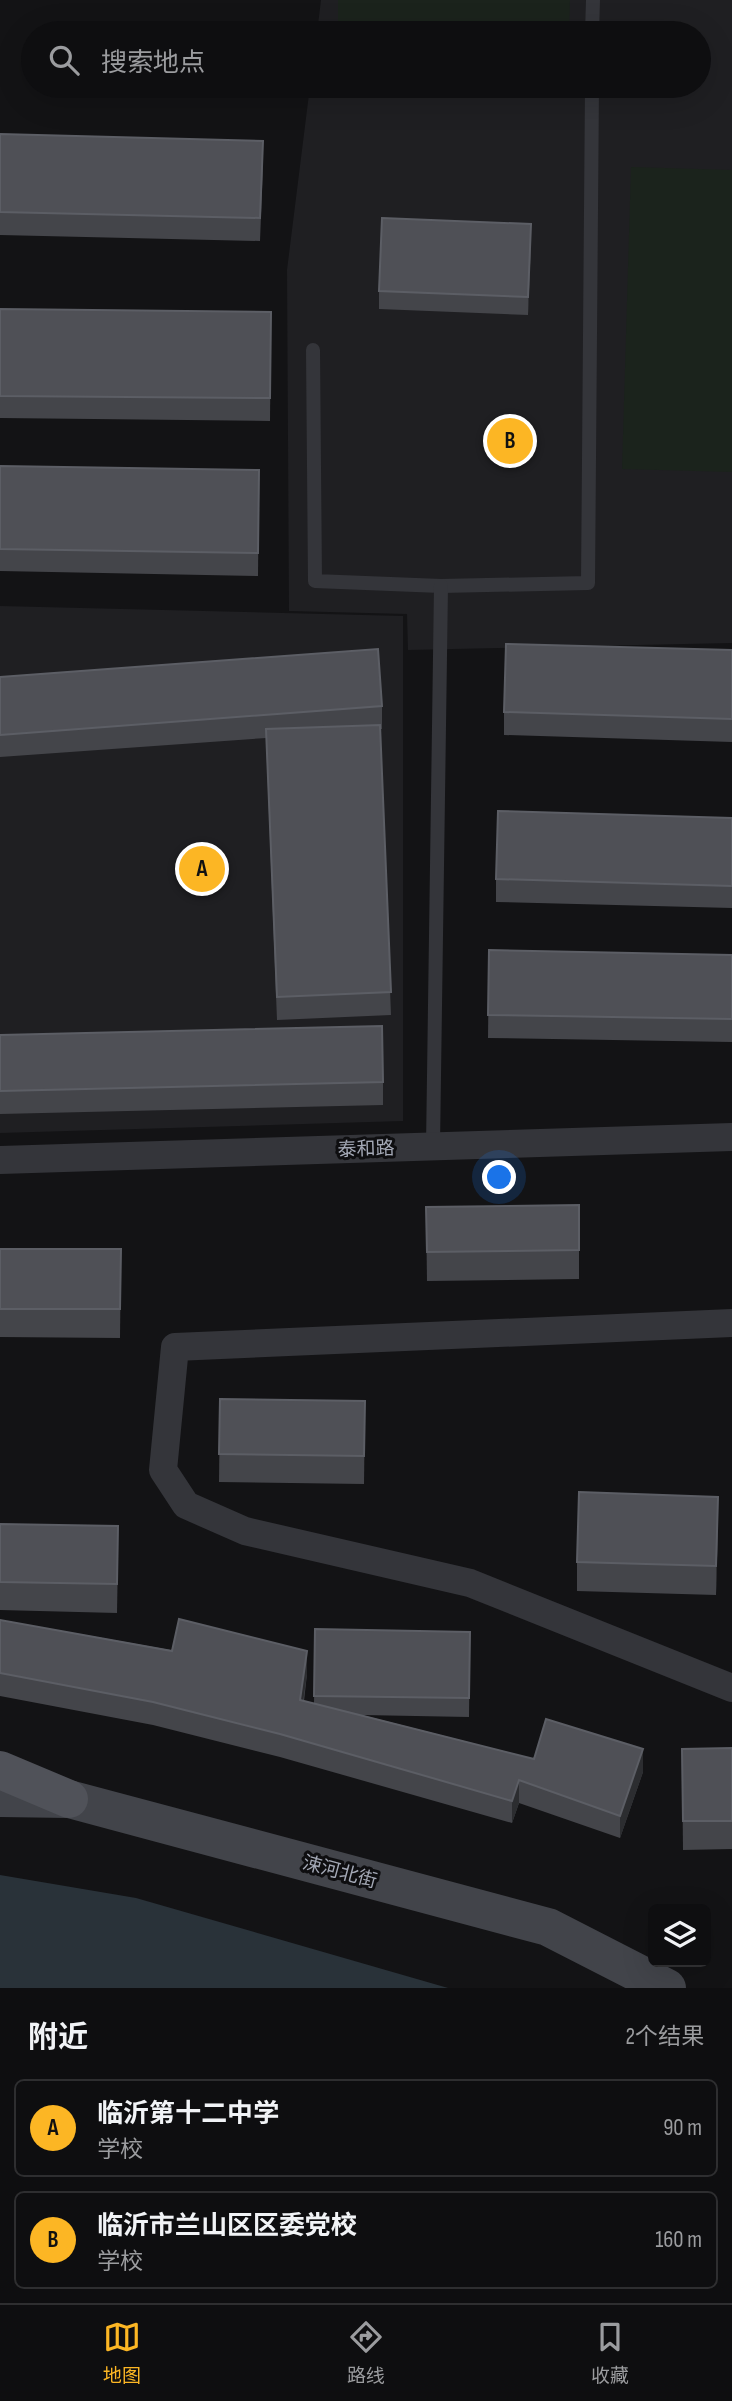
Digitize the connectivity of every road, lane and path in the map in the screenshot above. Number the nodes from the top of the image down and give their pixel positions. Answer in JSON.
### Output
{"nodes":[{"id":1,"x":593,"y":0,"type":"edge"},
{"id":2,"x":593,"y":21,"type":"edge"},
{"id":3,"x":592,"y":98,"type":"edge"},
{"id":4,"x":313,"y":350,"type":"dead end"},
{"id":5,"x":441,"y":586,"type":"junction"},
{"id":6,"x":732,"y":1137,"type":"edge"},
{"id":7,"x":433,"y":1146,"type":"junction"},
{"id":8,"x":0,"y":1160,"type":"edge"},
{"id":9,"x":732,"y":1323,"type":"edge"},
{"id":10,"x":732,"y":1688,"type":"edge"},
{"id":11,"x":0,"y":1770,"type":"edge"},
{"id":12,"x":0,"y":1798,"type":"edge"},
{"id":13,"x":69,"y":1799,"type":"junction"},
{"id":14,"x":667,"y":1988,"type":"edge"}],
"edges":[{"from":1,"to":2,"type":"lane"},
{"from":3,"to":5,"type":"lane"},
{"from":4,"to":5,"type":"lane"},
{"from":5,"to":7,"type":"lane"},
{"from":6,"to":7,"type":"street","name":"泰和路"},
{"from":7,"to":8,"type":"street","name":"泰和路"},
{"from":9,"to":10,"type":"street"},
{"from":11,"to":13,"type":"main road"},
{"from":12,"to":13,"type":"main road","name":"涑河北街"},
{"from":13,"to":14,"type":"main road","name":"涑河北街"}]}
